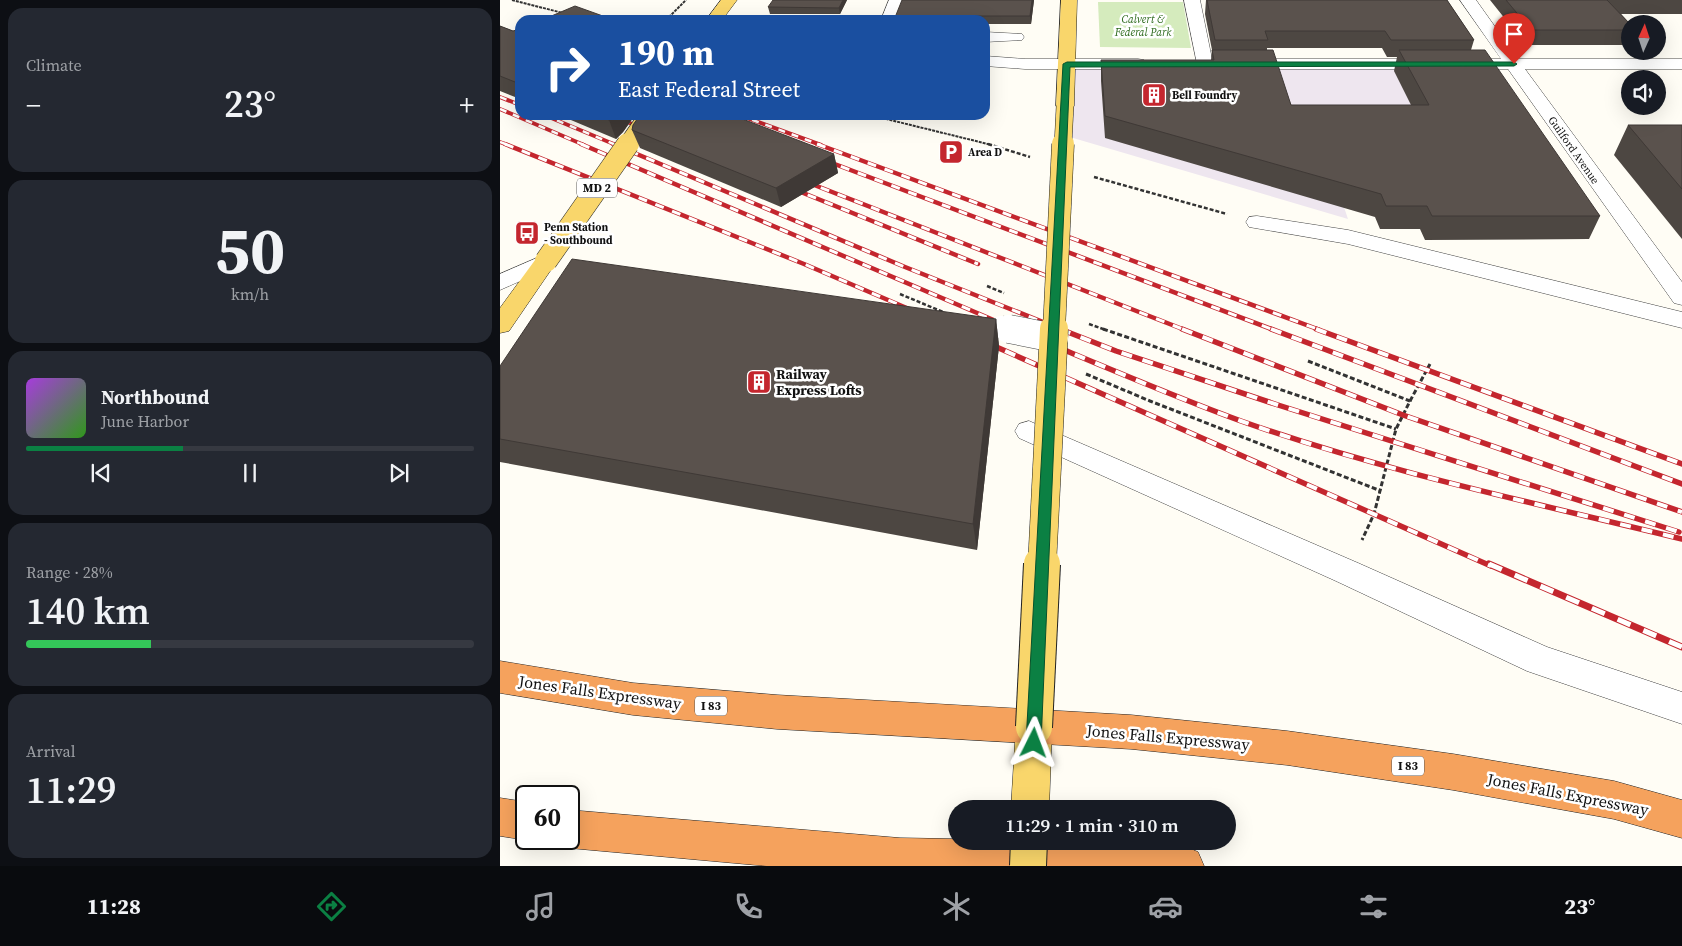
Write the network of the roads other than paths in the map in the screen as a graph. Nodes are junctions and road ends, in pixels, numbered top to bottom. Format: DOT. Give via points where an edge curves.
graph roads {
  1 [pos="729,0"];
  2 [pos="897,0"];
  3 [pos="1069,0"];
  4 [pos="1192,0"];
  5 [pos="1468,0"];
  6 [pos="718,15"];
  7 [pos="891,15"];
  8 [pos="990,37"];
  9 [pos="1016,37"];
  10 [pos="990,61"];
  11 [pos="1067,64"];
  12 [pos="1155,64"];
  13 [pos="1185,64"];
  14 [pos="1205,64"];
  15 [pos="1514,64"];
  16 [pos="1682,64"];
  17 [pos="644,120"];
  18 [pos="1257,222"];
  19 [pos="546,260"];
  20 [pos="500,283"];
  21 [pos="1682,298"];
  22 [pos="1682,320"];
  23 [pos="500,326"];
  24 [pos="1001,327"];
  25 [pos="1054,338"];
  26 [pos="1030,431"];
  27 [pos="500,677"];
  28 [pos="1682,708"];
  29 [pos="1030,800"];
  30 [pos="500,817"];
  31 [pos="515,819"];
  32 [pos="1682,819"];
  33 [pos="580,830"];
  34 [pos="1029,850"];
  35 [pos="1028,866"];
  36 [pos="1184,866"];
  1 -- 6 [label="main road"];
  2 -- 7 [label="street"];
  3 -- 11 [label="main road"];
  4 -- 14 [label="street"];
  5 -- 15 [label="street, Guilford Avenue"];
  8 -- 9 [label="street"];
  10 -- 11 [label="street"];
  11 -- 12 [label="street"];
  11 -- 25 [label="main road, bridge"];
  13 -- 14 [label="street"];
  14 -- 15 [label="street"];
  15 -- 16 [label="street"];
  15 -- 21 [label="street, Guilford Avenue"];
  17 -- 19 [label="main road, MD 2, bridge"];
  18 -- 22 [label="street" via="1348,237"];
  19 -- 20 [label="street"];
  19 -- 23 [label="main road, MD 2"];
  24 -- 25 [label="street, bridge"];
  25 -- 29 [label="main road, bridge"];
  26 -- 28 [label="street" via="1539,660"];
  27 -- 32 [label="highway, Jones Falls Expressway / I 83" via="633,700 1131,732 1287,748 1614,800"];
  30 -- 31 [label="highway"];
  33 -- 36 [label="highway" via="900,858"];
  34 -- 35 [label="main road, bridge"];
}
